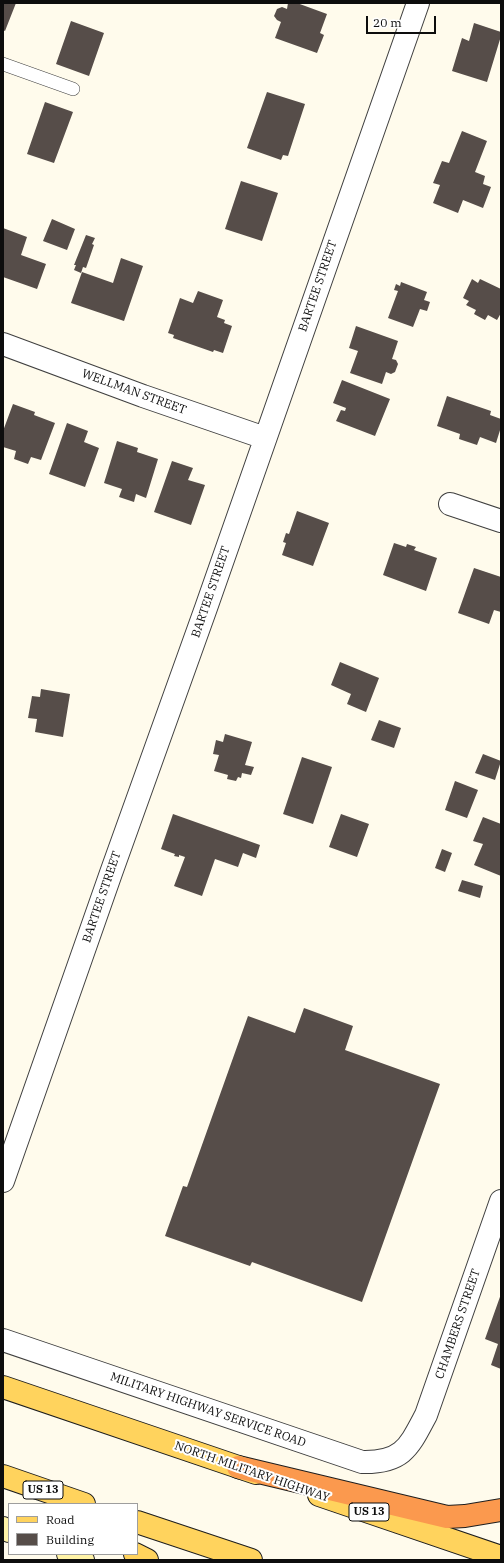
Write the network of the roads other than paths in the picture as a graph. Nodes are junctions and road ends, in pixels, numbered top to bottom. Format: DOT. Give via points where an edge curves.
graph roads {
  1 [pos="418,3"];
  2 [pos="3,64"];
  3 [pos="73,89"];
  4 [pos="3,344"];
  5 [pos="265,438"];
  6 [pos="450,504"];
  7 [pos="501,521"];
  8 [pos="3,1181"];
  9 [pos="501,1201"];
  10 [pos="3,1340"];
  11 [pos="3,1387"];
  12 [pos="410,1445"];
  13 [pos="238,1467"];
  14 [pos="6,1477"];
  15 [pos="50,1503"];
  16 [pos="81,1503"];
  17 [pos="501,1510"];
  18 [pos="138,1522"];
  19 [pos="70,1555"];
  20 [pos="137,1555"];
  21 [pos="501,1557"];
  22 [pos="83,1560"];
  23 [pos="147,1560"];
  24 [pos="251,1560"];
  1 -- 5 [label="street, BARTEE STREET"];
  2 -- 3 [label="lane"];
  4 -- 5 [label="street, WELLMAN STREET"];
  5 -- 8 [label="street, BARTEE STREET"];
  6 -- 7 [label="street"];
  9 -- 12 [label="street, CHAMBERS STREET" via="426,1415"];
  10 -- 12 [label="street, MILITARY HIGHWAY SERVICE ROAD" via="362,1462 379,1463 397,1456"];
  11 -- 13 [label="main road, NORTH MILITARY HIGHWAY / US 13"];
  13 -- 17 [label="highway" via="446,1517"];
  13 -- 21 [label="main road, NORTH MILITARY HIGHWAY / US 13"];
  14 -- 15 [label="main road"];
  14 -- 16 [label="main road, US 13"];
  18 -- 24 [label="main road"];
  19 -- 22 [label="street"];
  20 -- 23 [label="main road"];
}
